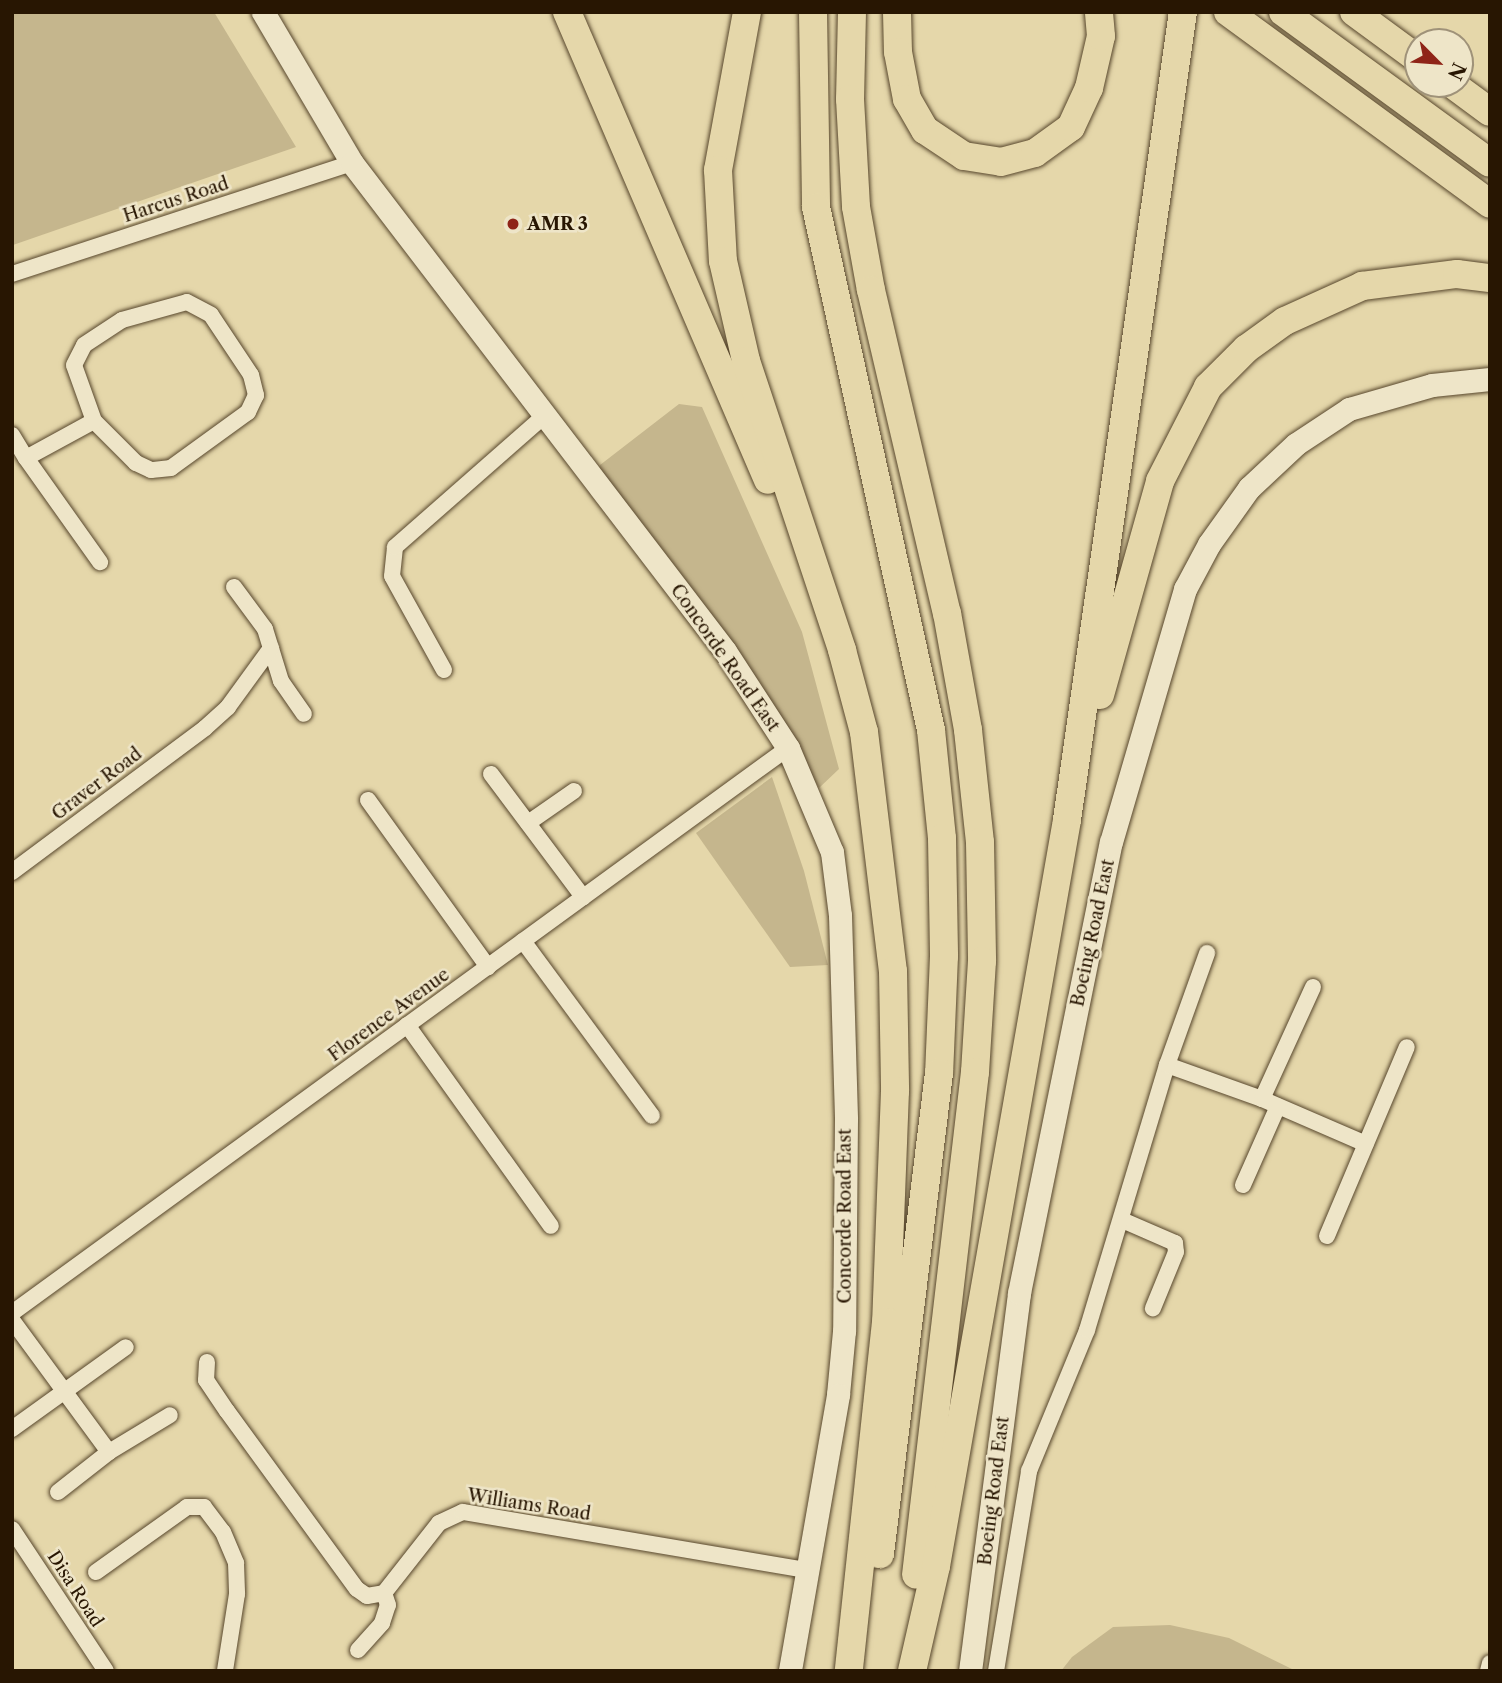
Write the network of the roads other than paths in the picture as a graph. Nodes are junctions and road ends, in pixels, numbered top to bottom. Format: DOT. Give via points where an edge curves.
graph roads {
  1 [pos="263,12"];
  2 [pos="567,12"];
  3 [pos="747,12"];
  4 [pos="801,12"];
  5 [pos="813,12"];
  6 [pos="852,12"];
  7 [pos="897,12"];
  8 [pos="1099,12"];
  9 [pos="1228,12"];
  10 [pos="1283,12"];
  11 [pos="1354,12"];
  12 [pos="1182,23"];
  13 [pos="1404,49"];
  14 [pos="1472,98"];
  15 [pos="811,101"];
  16 [pos="1490,111"];
  17 [pos="352,163"];
  18 [pos="1490,163"];
  19 [pos="1490,204"];
  20 [pos="12,274"];
  21 [pos="1490,278"];
  22 [pos="1490,379"];
  23 [pos="544,416"];
  24 [pos="94,421"];
  25 [pos="12,435"];
  26 [pos="26,458"];
  27 [pos="100,562"];
  28 [pos="234,587"];
  29 [pos="271,648"];
  30 [pos="842,650"];
  31 [pos="444,670"];
  32 [pos="304,714"];
  33 [pos="788,748"];
  34 [pos="491,774"];
  35 [pos="574,791"];
  36 [pos="368,800"];
  37 [pos="1067,820"];
  38 [pos="528,823"];
  39 [pos="12,872"];
  40 [pos="583,897"];
  41 [pos="523,941"];
  42 [pos="1207,953"];
  43 [pos="488,967"];
  44 [pos="1313,987"];
  45 [pos="407,1025"];
  46 [pos="1407,1047"];
  47 [pos="1167,1065"];
  48 [pos="1262,1099"];
  49 [pos="1278,1106"];
  50 [pos="652,1116"];
  51 [pos="1366,1144"];
  52 [pos="1243,1185"];
  53 [pos="1122,1220"];
  54 [pos="551,1226"];
  55 [pos="1327,1236"];
  56 [pos="1153,1308"];
  57 [pos="12,1312"];
  58 [pos="12,1320"];
  59 [pos="126,1347"];
  60 [pos="207,1362"];
  61 [pos="64,1389"];
  62 [pos="170,1415"];
  63 [pos="12,1429"];
  64 [pos="109,1452"];
  65 [pos="58,1492"];
  66 [pos="12,1529"];
  67 [pos="806,1570"];
  68 [pos="96,1572"];
  69 [pos="384,1593"];
  70 [pos="358,1650"];
  71 [pos="1490,1663"];
  72 [pos="106,1671"];
  73 [pos="225,1671"];
  74 [pos="790,1671"];
  75 [pos="849,1671"];
  76 [pos="861,1671"];
  77 [pos="902,1671"];
  78 [pos="912,1671"];
  79 [pos="970,1671"];
  80 [pos="996,1671"];
  81 [pos="1488,1671"];
  1 -- 17 [label="main road, Concorde Road East"];
  2 -- 30 [label="highway"];
  3 -- 30 [label="highway" via="718,170 723,261 746,361"];
  4 -- 15 [label="highway"];
  5 -- 15 [label="highway"];
  6 -- 77 [label="highway" via="850,99 856,207 871,290 947,613 968,730 980,842 982,961 975,1072"];
  7 -- 8 [label="highway" via="898,52 907,99 925,130 964,156 1001,162 1035,153 1071,127 1089,88 1101,36"];
  9 -- 19 [label="highway"];
  10 -- 18 [label="highway"];
  11 -- 13 [label="highway"];
  12 -- 37 [label="highway"];
  14 -- 16 [label="highway"];
  15 -- 76 [label="highway" via="816,207 926,706 942,838 944,956 939,1073 914,1304"];
  17 -- 20 [label="street, Harcus Road"];
  17 -- 23 [label="main road, Concorde Road East"];
  21 -- 37 [label="highway" via="1457,274 1362,286 1285,321 1246,349 1208,387 1160,481"];
  22 -- 79 [label="main road, Boeing Road East" via="1432,385 1349,409 1296,444 1249,488 1209,544 1185,589 1111,842 1019,1293"];
  23 -- 31 [label="street" via="401,539 390,565 402,599"];
  23 -- 33 [label="main road, Concorde Road East" via="725,651"];
  24 -- 24 [label="street" via="136,463 161,470 248,412 256,386 211,315 198,305 175,303 122,320 78,354 75,374"];
  24 -- 26 [label="street"];
  25 -- 26 [label="street"];
  26 -- 27 [label="street"];
  28 -- 29 [label="street" via="265,629"];
  29 -- 32 [label="street" via="281,681"];
  29 -- 39 [label="street, Graver Road" via="228,707 205,728"];
  30 -- 75 [label="highway" via="864,732 875,801 893,971 895,1091 886,1322"];
  33 -- 40 [label="street, Florence Avenue"];
  33 -- 67 [label="main road, Concorde Road East" via="832,852 840,915 846,1119 844,1331 838,1395"];
  34 -- 38 [label="street"];
  35 -- 38 [label="street"];
  36 -- 43 [label="street"];
  37 -- 78 [label="highway" via="936,1566"];
  38 -- 40 [label="street"];
  40 -- 41 [label="street, Florence Avenue"];
  41 -- 43 [label="street, Florence Avenue"];
  41 -- 50 [label="street"];
  42 -- 47 [label="street"];
  43 -- 45 [label="street, Florence Avenue"];
  44 -- 48 [label="street"];
  45 -- 54 [label="street"];
  45 -- 57 [label="street, Florence Avenue"];
  46 -- 51 [label="street"];
  47 -- 48 [label="street"];
  47 -- 53 [label="street"];
  48 -- 49 [label="street"];
  49 -- 51 [label="street"];
  49 -- 52 [label="street"];
  51 -- 55 [label="street"];
  53 -- 56 [label="street" via="1175,1244 1176,1252"];
  53 -- 80 [label="street" via="1087,1330 1029,1471"];
  58 -- 61 [label="street"];
  59 -- 61 [label="street"];
  60 -- 69 [label="street" via="206,1380 357,1589 373,1597"];
  61 -- 63 [label="street"];
  61 -- 64 [label="street"];
  62 -- 64 [label="street"];
  64 -- 65 [label="street"];
  66 -- 72 [label="street, Disa Road"];
  67 -- 69 [label="street, Williams Road" via="463,1512 439,1523"];
  67 -- 74 [label="main road, Concorde Road East"];
  68 -- 73 [label="street" via="187,1507 204,1507 223,1531 236,1563 237,1594"];
  69 -- 70 [label="street" via="388,1605 382,1623"];
  71 -- 81 [label="street"];
}
